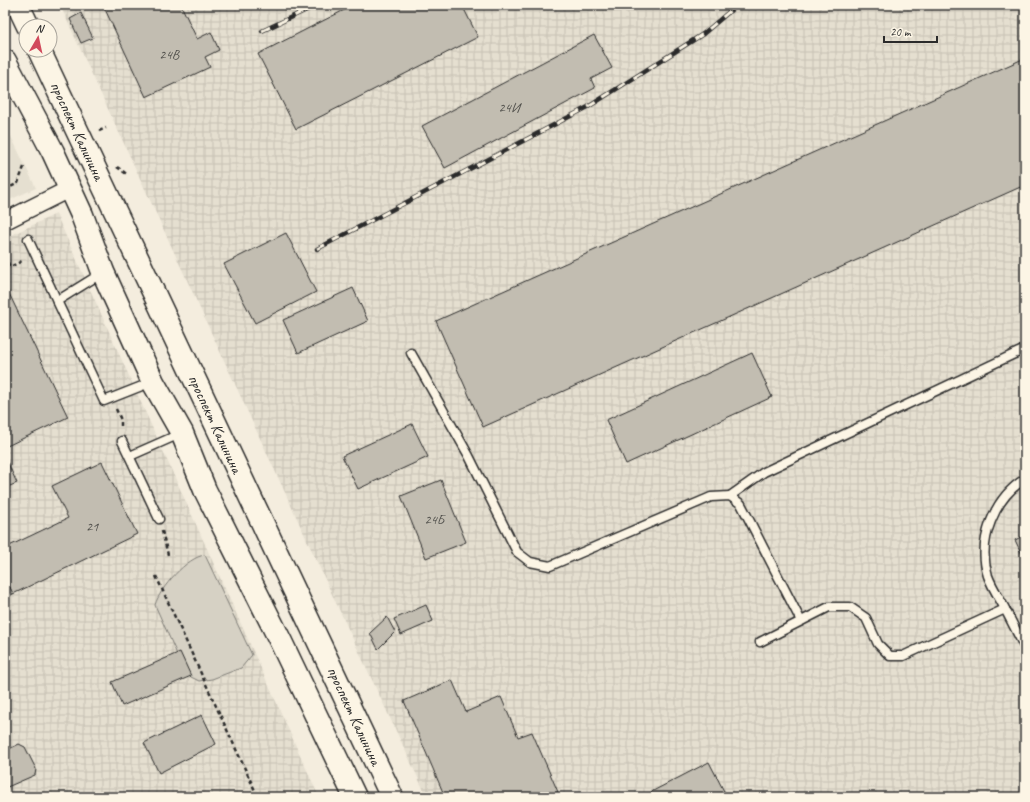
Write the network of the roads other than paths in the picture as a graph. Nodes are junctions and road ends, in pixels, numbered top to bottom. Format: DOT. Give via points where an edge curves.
graph roads {
  1 [pos="18,5"];
  2 [pos="24,18"];
  3 [pos="43,58"];
  4 [pos="5,61"];
  5 [pos="10,83"];
  6 [pos="98,177"];
  7 [pos="69,189"];
  8 [pos="5,220"];
  9 [pos="28,238"];
  10 [pos="103,272"];
  11 [pos="57,301"];
  12 [pos="1025,349"];
  13 [pos="411,353"];
  14 [pos="153,382"];
  15 [pos="182,433"];
  16 [pos="122,441"];
  17 [pos="130,456"];
  18 [pos="1025,479"];
  19 [pos="730,496"];
  20 [pos="159,519"];
  21 [pos="1005,609"];
  22 [pos="801,621"];
  23 [pos="760,642"];
  24 [pos="1025,648"];
  25 [pos="355,797"];
  26 [pos="392,797"];
  1 -- 2 [label="main road"];
  3 -- 6 [label="main road, проспект Калинина"];
  4 -- 5 [label="main road, проспект Калинина"];
  5 -- 7 [label="main road, проспект Калинина" via="53,152"];
  6 -- 7 [label="main road"];
  6 -- 26 [label="main road, проспект Калинина"];
  7 -- 8 [label="street"];
  7 -- 10 [label="main road, проспект Калинина"];
  9 -- 11 [label="lane"];
  10 -- 11 [label="lane"];
  10 -- 14 [label="main road, проспект Калинина"];
  11 -- 14 [label="lane" via="104,401"];
  12 -- 19 [label="lane" via="764,472"];
  13 -- 19 [label="lane" via="469,456 517,552 530,562 550,566 711,497"];
  14 -- 15 [label="main road, проспект Калинина"];
  15 -- 17 [label="lane"];
  15 -- 25 [label="main road, проспект Калинина" via="205,490"];
  16 -- 17 [label="lane"];
  17 -- 20 [label="lane"];
  18 -- 21 [label="lane" via="1010,491 1002,502 989,526 986,541 988,577"];
  19 -- 22 [label="lane" via="741,504"];
  21 -- 22 [label="lane" via="903,656 890,656 878,644 866,618 850,606 829,607"];
  21 -- 24 [label="lane"];
  22 -- 23 [label="lane"];
}
